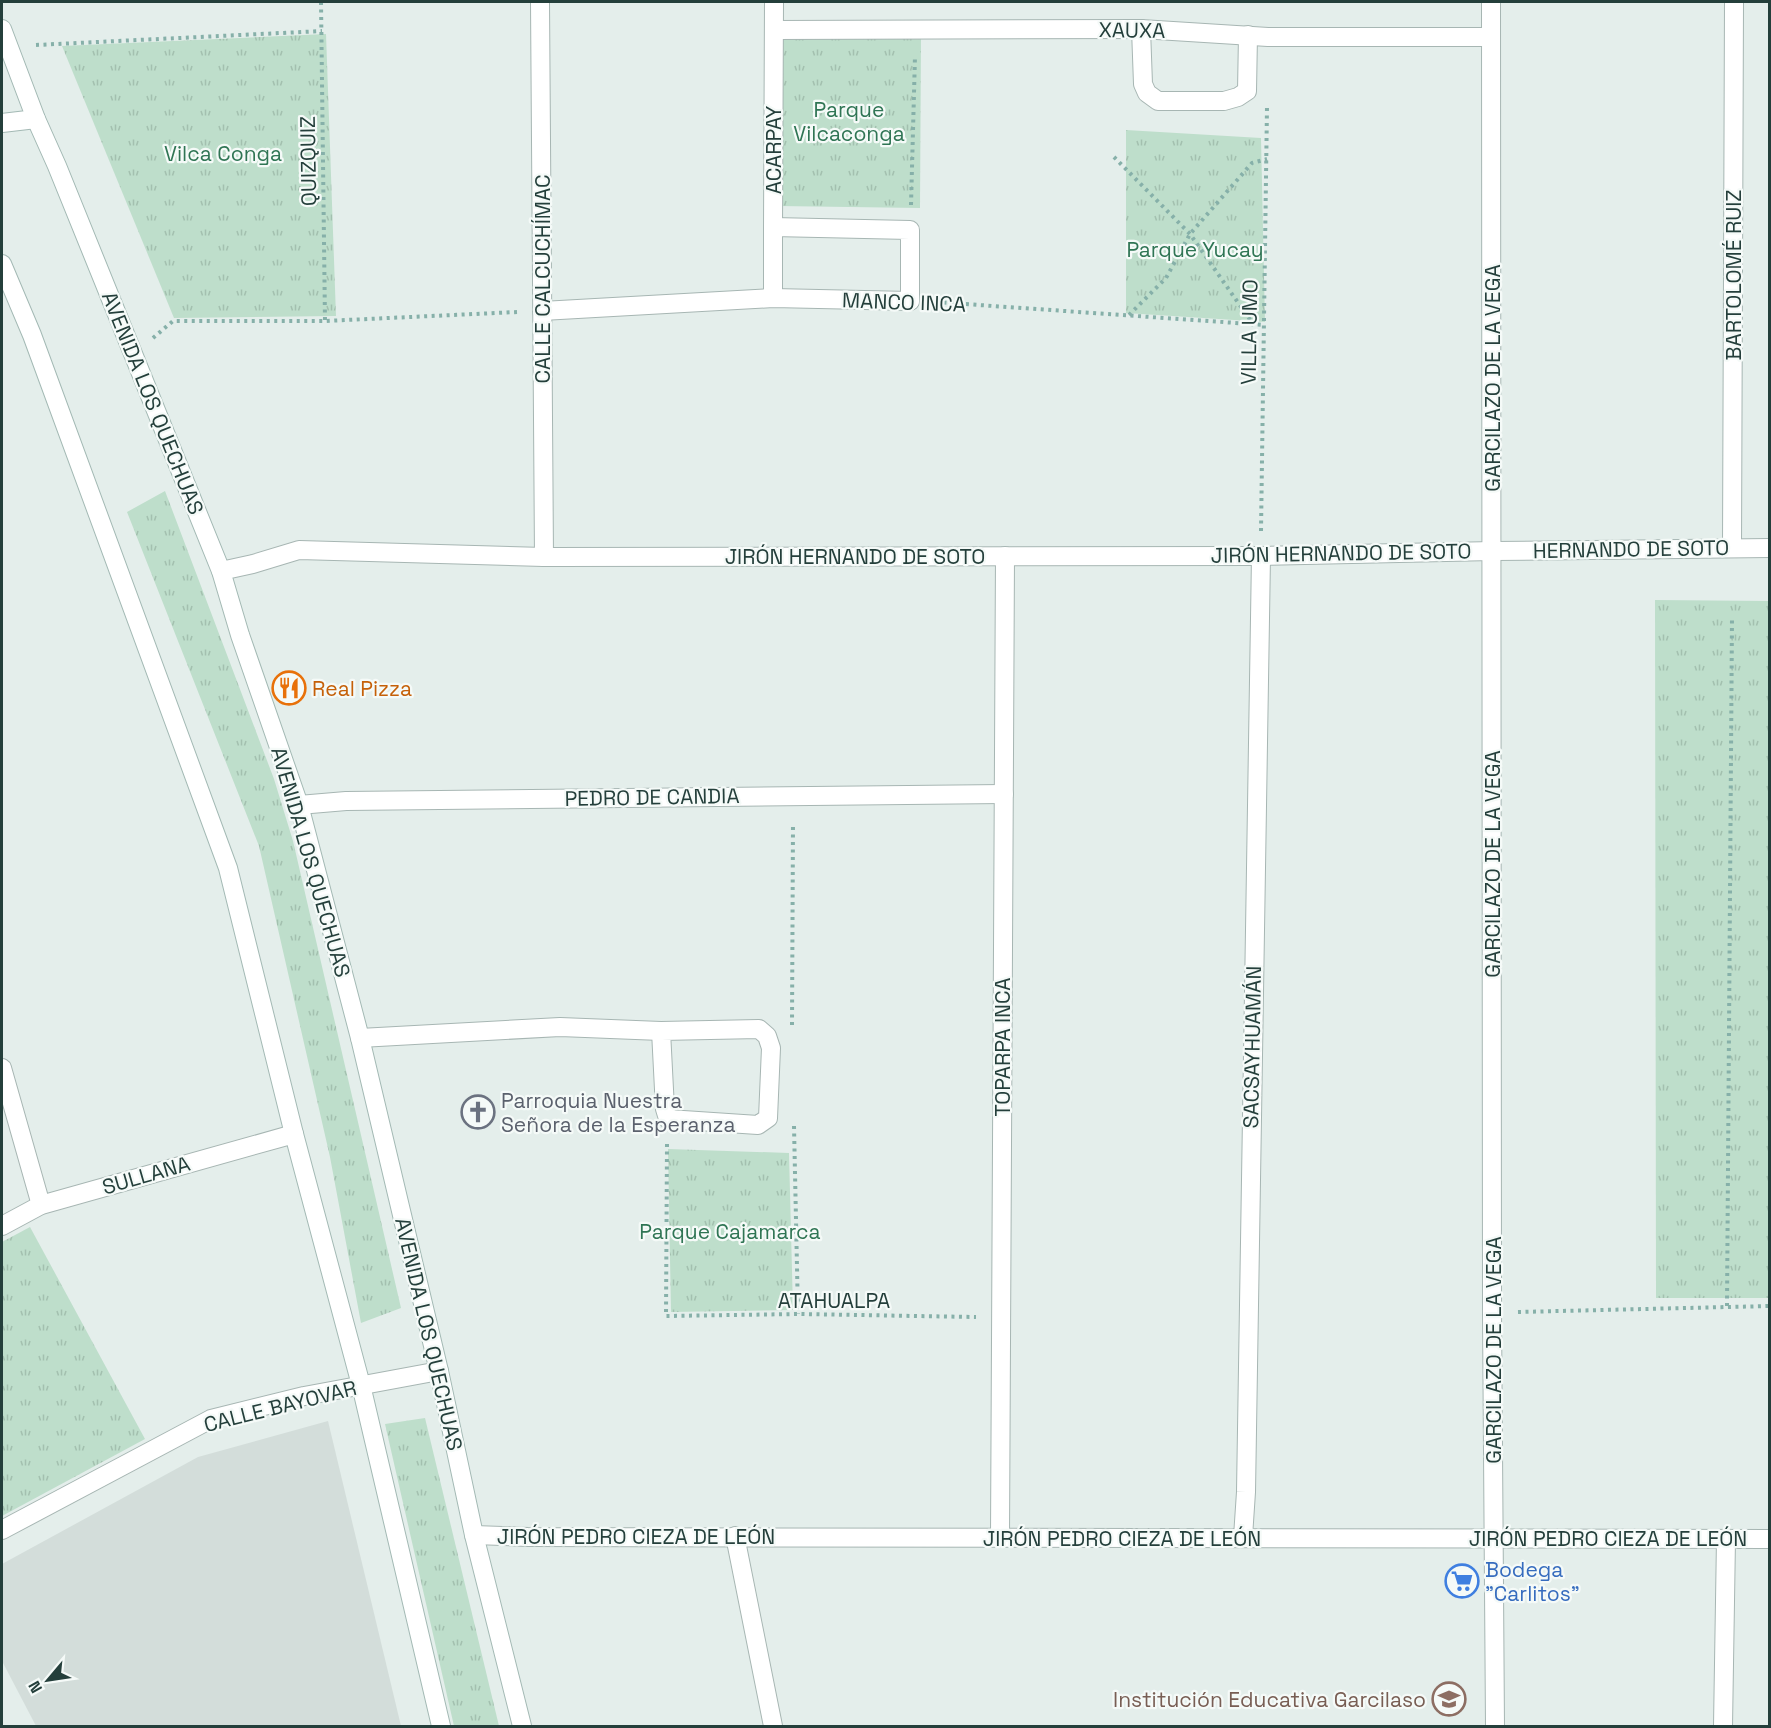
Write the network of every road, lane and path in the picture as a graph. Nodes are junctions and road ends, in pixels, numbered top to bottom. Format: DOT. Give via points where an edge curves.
graph roads {
  1 [pos="321,2"];
  2 [pos="540,2"];
  3 [pos="774,2"];
  4 [pos="1491,2"];
  5 [pos="1734,2"];
  6 [pos="915,28"];
  7 [pos="2,29"];
  8 [pos="1141,29"];
  9 [pos="774,30"];
  10 [pos="322,32"];
  11 [pos="1248,35"];
  12 [pos="1491,37"];
  13 [pos="5,47"];
  14 [pos="1268,104"];
  15 [pos="36,119"];
  16 [pos="2,123"];
  17 [pos="1114,158"];
  18 [pos="1267,159"];
  19 [pos="773,227"];
  20 [pos="910,230"];
  21 [pos="1190,234"];
  22 [pos="2,264"];
  23 [pos="773,298"];
  24 [pos="910,301"];
  25 [pos="542,311"];
  26 [pos="1129,315"];
  27 [pos="325,321"];
  28 [pos="1254,324"];
  29 [pos="1265,325"];
  30 [pos="133,355"];
  31 [pos="1732,548"];
  32 [pos="1770,548"];
  33 [pos="1492,550"];
  34 [pos="1005,556"];
  35 [pos="1261,556"];
  36 [pos="544,557"];
  37 [pos="221,571"];
  38 [pos="1732,618"];
  39 [pos="1004,794"];
  40 [pos="299,805"];
  41 [pos="661,1031"];
  42 [pos="360,1038"];
  43 [pos="2,1068"];
  44 [pos="668,1119"];
  45 [pos="294,1134"];
  46 [pos="41,1205"];
  47 [pos="2,1226"];
  48 [pos="1727,1306"];
  49 [pos="1770,1306"];
  50 [pos="1492,1313"];
  51 [pos="1001,1317"];
  52 [pos="439,1371"];
  53 [pos="361,1385"];
  54 [pos="2,1530"];
  55 [pos="474,1536"];
  56 [pos="735,1536"];
  57 [pos="1000,1538"];
  58 [pos="1243,1538"];
  59 [pos="1494,1538"];
  60 [pos="1726,1539"];
  61 [pos="1770,1539"];
  62 [pos="441,1726"];
  63 [pos="522,1726"];
  64 [pos="773,1726"];
  65 [pos="1494,1726"];
  66 [pos="1723,1726"];
  1 -- 10 [label="path, QUIZQUIZ"];
  2 -- 25 [label="street, CALLE CALCUCHÍMAC"];
  3 -- 9 [label="street, ACARPAY"];
  4 -- 12 [label="street, GARCILAZO DE LA VEGA"];
  5 -- 31 [label="street, BARTOLOMÉ RUIZ"];
  6 -- 8 [label="street, XAUXA"];
  6 -- 9 [label="street, XAUXA"];
  6 -- 20 [label="path"];
  7 -- 13 [label="street, AVENIDA LOS QUECHUAS"];
  8 -- 11 [label="street, XAUXA"];
  8 -- 11 [label="street" via="1143,84 1147,93 1158,100 1224,101 1247,91"];
  9 -- 19 [label="street, ACARPAY"];
  10 -- 13 [label="path"];
  10 -- 27 [label="path, QUIZQUIZ"];
  11 -- 12 [label="street, XAUXA"];
  12 -- 33 [label="street, GARCILAZO DE LA VEGA"];
  13 -- 15 [label="street, AVENIDA LOS QUECHUAS"];
  14 -- 18 [label="path, VILLA UMO"];
  15 -- 16 [label="street"];
  15 -- 30 [label="street, AVENIDA LOS QUECHUAS"];
  17 -- 21 [label="path"];
  18 -- 21 [label="path" via="1252,163"];
  18 -- 29 [label="path, VILLA UMO"];
  19 -- 20 [label="street"];
  19 -- 23 [label="street, ACARPAY"];
  20 -- 24 [label="street"];
  21 -- 26 [label="path" via="1166,278"];
  21 -- 28 [label="path"];
  22 -- 45 [label="street" via="36,346 228,868"];
  23 -- 24 [label="street, MANCO INCA"];
  23 -- 25 [label="street, MANCO INCA"];
  24 -- 26 [label="path, MANCO INCA"];
  25 -- 27 [label="path"];
  25 -- 36 [label="street, CALLE CALCUCHÍMAC"];
  26 -- 28 [label="path, MANCO INCA"];
  27 -- 30 [label="path" via="173,321"];
  28 -- 29 [label="path, MANCO INCA"];
  29 -- 35 [label="path, VILLA UMO"];
  30 -- 37 [label="street, AVENIDA LOS QUECHUAS"];
  31 -- 32 [label="street, HERNANDO DE SOTO"];
  31 -- 33 [label="street, HERNANDO DE SOTO"];
  33 -- 35 [label="street, JIRÓN HERNANDO DE SOTO"];
  33 -- 50 [label="street, GARCILAZO DE LA VEGA"];
  34 -- 35 [label="street, JIRÓN HERNANDO DE SOTO"];
  34 -- 36 [label="street, JIRÓN HERNANDO DE SOTO"];
  34 -- 39 [label="street, TOPARPA INCA"];
  35 -- 58 [label="street, SACSAYHUAMÁN"];
  36 -- 37 [label="street, JIRÓN HERNANDO DE SOTO" via="299,550"];
  37 -- 40 [label="street, AVENIDA LOS QUECHUAS"];
  38 -- 48 [label="path"];
  39 -- 40 [label="street, PEDRO DE CANDIA" via="346,801"];
  39 -- 51 [label="street, TOPARPA INCA"];
  40 -- 42 [label="street, AVENIDA LOS QUECHUAS"];
  41 -- 42 [label="street" via="560,1027"];
  41 -- 44 [label="street"];
  41 -- 44 [label="street" via="759,1029 767,1036 771,1048 768,1118 758,1125"];
  42 -- 52 [label="street, AVENIDA LOS QUECHUAS"];
  43 -- 46 [label="street"];
  44 -- 51 [label="path, ATAHUALPA" via="666,1316"];
  45 -- 46 [label="street, SULLANA"];
  45 -- 53 [label="street"];
  46 -- 47 [label="street, SULLANA"];
  48 -- 49 [label="path"];
  48 -- 50 [label="path"];
  50 -- 59 [label="street, GARCILAZO DE LA VEGA"];
  51 -- 57 [label="street, TOPARPA INCA"];
  52 -- 53 [label="street, CALLE BAYOVAR"];
  52 -- 55 [label="street, AVENIDA LOS QUECHUAS"];
  53 -- 54 [label="street, CALLE BAYOVAR" via="211,1419"];
  53 -- 62 [label="street"];
  55 -- 56 [label="street, JIRÓN PEDRO CIEZA DE LEÓN"];
  55 -- 63 [label="street, AVENIDA LOS QUECHUAS"];
  56 -- 57 [label="street, JIRÓN PEDRO CIEZA DE LEÓN"];
  56 -- 64 [label="street"];
  57 -- 58 [label="street, JIRÓN PEDRO CIEZA DE LEÓN"];
  58 -- 59 [label="street, JIRÓN PEDRO CIEZA DE LEÓN"];
  59 -- 60 [label="street, JIRÓN PEDRO CIEZA DE LEÓN"];
  59 -- 65 [label="street, GARCILAZO DE LA VEGA"];
  60 -- 61 [label="street, JIRÓN PEDRO CIEZA DE LEÓN"];
  60 -- 66 [label="street"];
}
